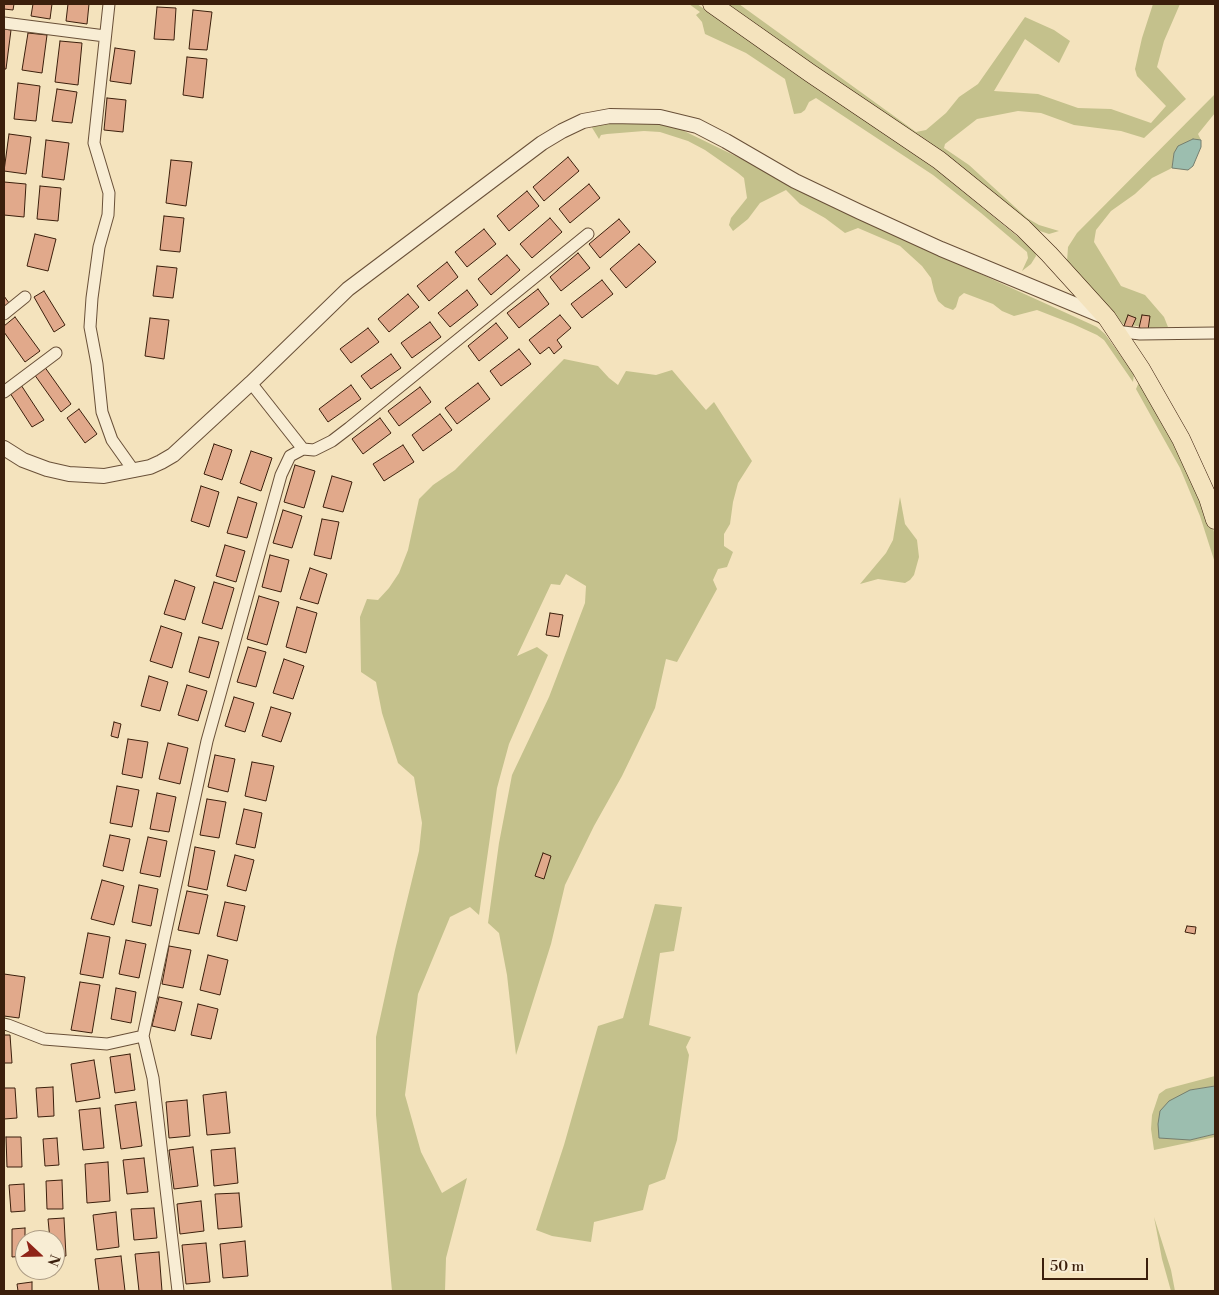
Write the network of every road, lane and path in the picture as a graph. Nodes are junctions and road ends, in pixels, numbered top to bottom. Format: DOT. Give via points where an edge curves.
graph roads {
  1 [pos="109,4"];
  2 [pos="712,4"];
  3 [pos="4,23"];
  4 [pos="105,36"];
  5 [pos="588,234"];
  6 [pos="25,297"];
  7 [pos="4,314"];
  8 [pos="1111,324"];
  9 [pos="1215,333"];
  10 [pos="56,353"];
  11 [pos="251,384"];
  12 [pos="4,392"];
  13 [pos="4,448"];
  14 [pos="302,449"];
  15 [pos="134,471"];
  16 [pos="1212,498"];
  17 [pos="1215,520"];
  18 [pos="4,1024"];
  19 [pos="143,1036"];
  20 [pos="178,1291"];
  1 -- 4 [label="street"];
  2 -- 8 [label="main road" via="939,160 1023,228"];
  3 -- 4 [label="street"];
  4 -- 15 [label="street" via="94,143 105,174 109,200 99,247 90,327 102,412 112,440"];
  5 -- 14 [label="street" via="332,441 314,450"];
  6 -- 7 [label="street"];
  8 -- 9 [label="street" via="1140,334"];
  8 -- 11 [label="street" via="794,181 697,126 660,116 610,116 583,121 549,139 409,242 348,289"];
  8 -- 16 [label="main road" via="1182,439"];
  10 -- 12 [label="street"];
  11 -- 14 [label="street"];
  11 -- 15 [label="street" via="172,455 150,467"];
  13 -- 15 [label="street" via="23,460 69,474 104,476"];
  14 -- 19 [label="street" via="290,456 281,475 207,741"];
  16 -- 17 [label="main road"];
  18 -- 19 [label="street" via="44,1040 106,1044"];
  19 -- 20 [label="street" via="154,1078"];
}
